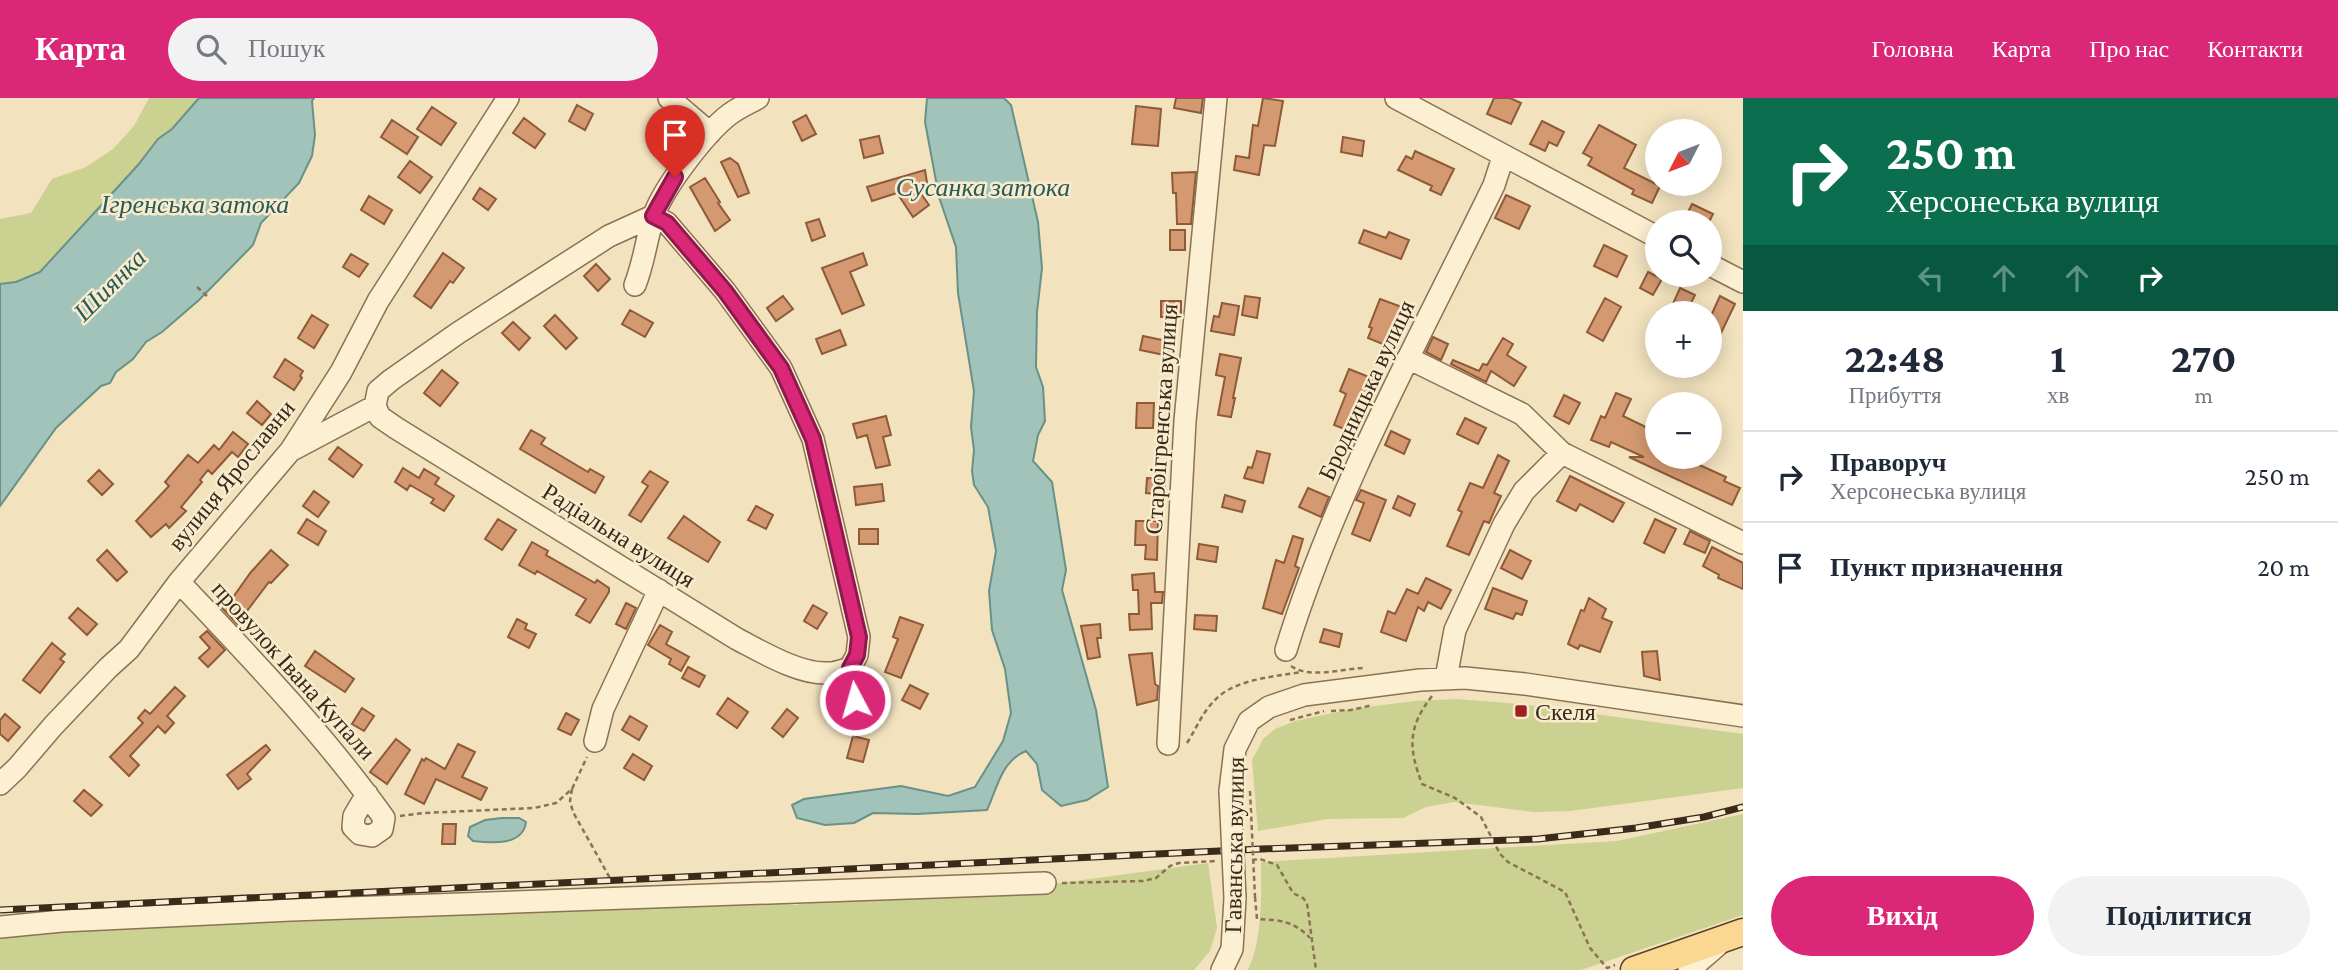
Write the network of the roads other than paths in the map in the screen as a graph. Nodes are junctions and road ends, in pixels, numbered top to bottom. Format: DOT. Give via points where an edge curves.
graph roads {
  1 [pos="508,98"];
  2 [pos="669,98"];
  3 [pos="758,98"];
  4 [pos="1216,98"];
  5 [pos="1396,98"];
  6 [pos="710,133"];
  7 [pos="1503,157"];
  8 [pos="653,216"];
  9 [pos="1645,231"];
  10 [pos="1722,271"];
  11 [pos="1743,282"];
  12 [pos="635,285"];
  13 [pos="1408,358"];
  14 [pos="375,406"];
  15 [pos="291,450"];
  16 [pos="1562,453"];
  17 [pos="1743,543"];
  18 [pos="180,582"];
  19 [pos="659,590"];
  20 [pos="1286,650"];
  21 [pos="850,668"];
  22 [pos="1440,689"];
  23 [pos="855,700"];
  24 [pos="1743,716"];
  25 [pos="595,741"];
  26 [pos="1177,743"];
  27 [pos="0,784"];
  28 [pos="367,794"];
  29 [pos="1045,883"];
  30 [pos="0,927"];
  31 [pos="1737,934"];
  32 [pos="1627,967"];
  33 [pos="1222,970"];
  34 [pos="1689,970"];
  1 -- 15 [label="street, вулиця Ярославни" via="378,302 341,372"];
  2 -- 6 [label="street"];
  3 -- 6 [label="street"];
  4 -- 26 [label="street, Староігренська вулиця" via="1185,422"];
  5 -- 7 [label="street"];
  6 -- 8 [label="street" via="675,177"];
  7 -- 9 [label="street"];
  7 -- 13 [label="street, Бродницька вулиця" via="1494,186"];
  8 -- 12 [label="street"];
  8 -- 14 [label="street" via="609,236 447,341 378,391"];
  8 -- 21 [label="street" via="667,223 686,244 781,368 813,439 859,637"];
  10 -- 11 [label="street"];
  13 -- 16 [label="street" via="1522,414"];
  13 -- 20 [label="street, Бродницька вулиця" via="1319,553"];
  14 -- 15 [label="street"];
  14 -- 19 [label="street, Радіальна вулиця" via="380,417 396,428"];
  15 -- 18 [label="street, вулиця Ярославни"];
  16 -- 17 [label="street"];
  16 -- 22 [label="street" via="1524,491 1504,524 1455,630"];
  18 -- 27 [label="street, вулиця Ярославни" via="129,649"];
  18 -- 28 [label="street, провулок Івана Купали" via="312,725"];
  19 -- 21 [label="street, Радіальна вулиця" via="775,658 815,673"];
  19 -- 25 [label="street" via="603,709"];
  21 -- 23 [label="street"];
  22 -- 24 [label="street, Гаванська вулиця" via="1524,684"];
  22 -- 33 [label="street, Гаванська вулиця, bridge" via="1304,695 1269,707 1249,721 1232,764 1240,791 1245,898"];
  28 -- 28 [label="street, провулок Івана Купали" via="384,818 382,829 372,836 353,827"];
  29 -- 30 [label="street" via="250,911"];
  31 -- 32 [label="main road"];
  31 -- 34 [label="street"];
}
